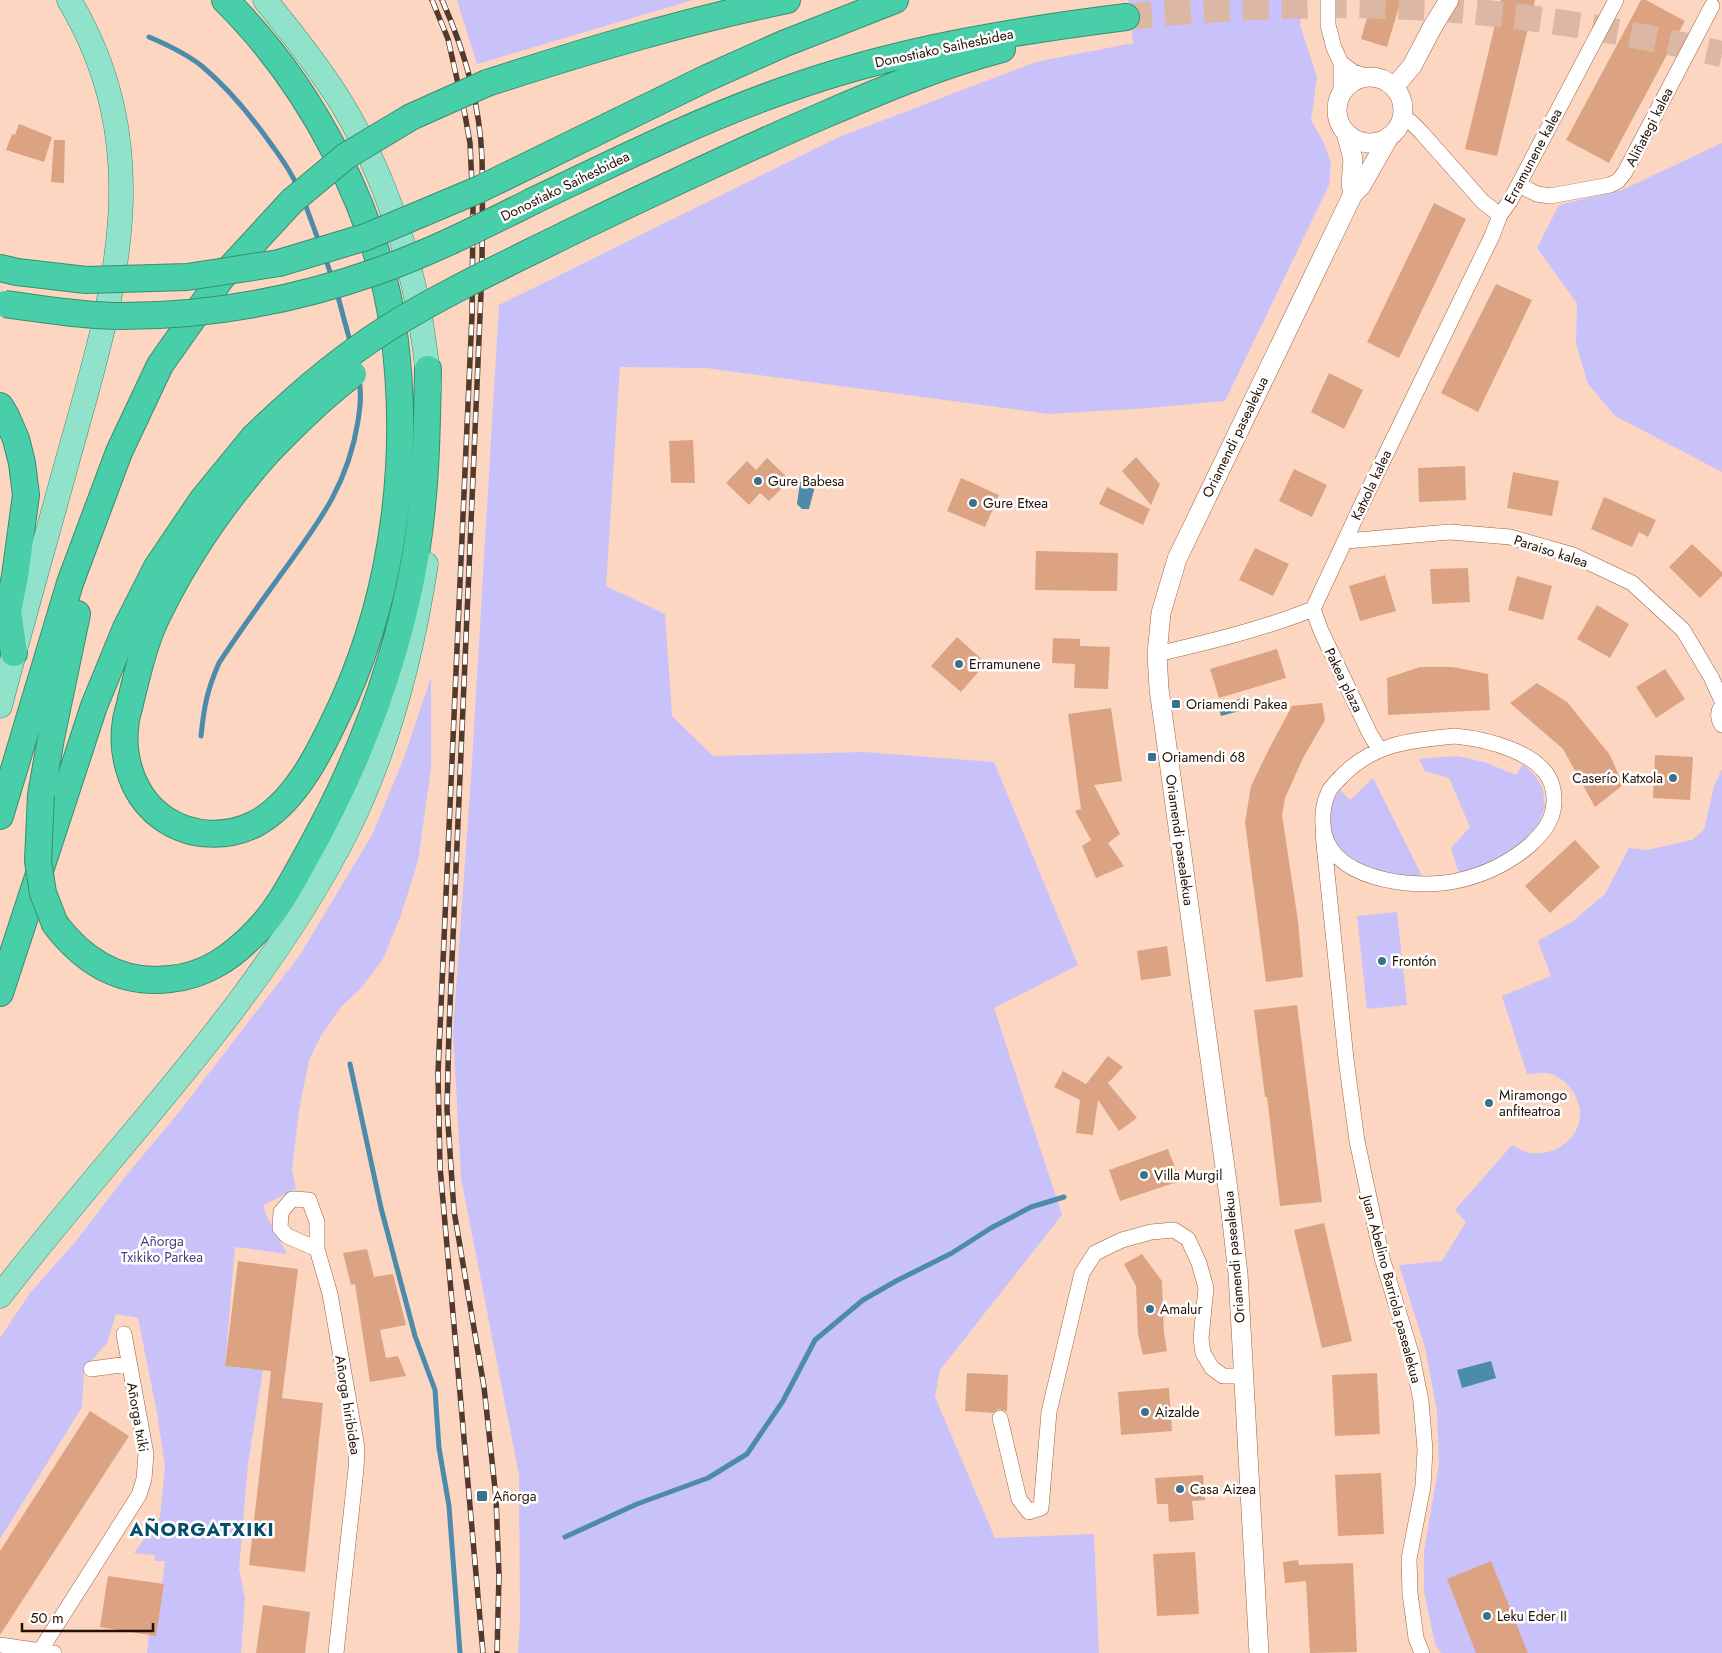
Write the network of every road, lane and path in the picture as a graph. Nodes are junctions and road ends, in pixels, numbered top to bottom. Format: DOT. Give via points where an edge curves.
graph roads {
  1 [pos="69,0"];
  2 [pos="225,0"];
  3 [pos="266,0"];
  4 [pos="787,0"];
  5 [pos="895,0"];
  6 [pos="1328,0"];
  7 [pos="1437,0"];
  8 [pos="1449,0"];
  9 [pos="1616,0"];
  10 [pos="1712,6"];
  11 [pos="1433,26"];
  12 [pos="1340,63"];
  13 [pos="1369,77"];
  14 [pos="1394,87"];
  15 [pos="1341,96"];
  16 [pos="1403,117"];
  17 [pos="1346,133"];
  18 [pos="1389,137"];
  19 [pos="1519,185"];
  20 [pos="1353,194"];
  21 [pos="1500,215"];
  22 [pos="8,270"];
  23 [pos="3,304"];
  24 [pos="428,369"];
  25 [pos="0,406"];
  26 [pos="261,445"];
  27 [pos="89,534"];
  28 [pos="1346,541"];
  29 [pos="1313,609"];
  30 [pos="14,653"];
  31 [pos="1157,654"];
  32 [pos="1722,701"];
  33 [pos="0,706"];
  34 [pos="1722,706"];
  35 [pos="1722,725"];
  36 [pos="1379,749"];
  37 [pos="0,816"];
  38 [pos="1323,834"];
  39 [pos="0,993"];
  40 [pos="316,1249"];
  41 [pos="0,1296"];
  42 [pos="124,1334"];
  43 [pos="129,1364"];
  44 [pos="91,1369"];
  45 [pos="1243,1376"];
  46 [pos="1000,1418"];
  47 [pos="0,1646"];
  48 [pos="47,1652"];
  49 [pos="336,1653"];
  50 [pos="1259,1653"];
  51 [pos="1422,1653"];
  1 -- 30 [label="main road" via="85,26 106,78 116,128 121,217 110,298 96,356"];
  2 -- 26 [label="highway" via="281,65 317,118 359,206 374,247 394,330 400,442 398,490 380,592 351,684 330,731 294,789 265,818 233,831 198,832 164,819 146,804 138,792 128,763 126,719 138,667 151,629 169,592"];
  3 -- 24 [label="main road" via="307,51 365,146 401,238 422,323"];
  4 -- 27 [label="highway, bridge" via="584,52 487,83 412,117 346,156 292,201 222,276 160,366 119,452"];
  5 -- 22 [label="highway, bridge" via="707,78 480,189 375,234 279,263 187,277 86,280"];
  6 -- 12 [label="street" via="1328,24"];
  7 -- 11 [label="street"];
  8 -- 11 [label="street"];
  9 -- 19 [label="street, Erramunene kalea"];
  10 -- 19 [label="street, Aliñategi kalea" via="1618,181 1550,196"];
  11 -- 14 [label="street" via="1412,66"];
  12 -- 13 [label="street"];
  12 -- 15 [label="street"];
  13 -- 14 [label="street"];
  13 -- 15 [label="street" via="1352,82"];
  14 -- 16 [label="street" via="1402,101"];
  15 -- 17 [label="street" via="1338,119"];
  16 -- 18 [label="street"];
  16 -- 21 [label="street, Erramunene kalea" via="1412,122 1483,202"];
  17 -- 18 [label="street" via="1367,143"];
  17 -- 20 [label="street, Oriamendi pasealekua" via="1353,159"];
  18 -- 20 [label="street, Oriamendi pasealekua"];
  19 -- 21 [label="street, Erramunene kalea"];
  20 -- 31 [label="street, Oriamendi pasealekua" via="1177,559 1161,613"];
  21 -- 28 [label="street, Katxola kalea"];
  23 -- 26 [label="highway, Donostiako Saihesbidea, bridge" via="120,316 171,315 236,307 314,291 379,271 458,238 656,142 783,90 908,53 1025,30 1126,17 982,54 875,93 788,130 573,231 396,341 337,386 299,421"];
  24 -- 27 [label="highway, bridge" via="422,509 396,643 379,694 319,833 282,900 256,932 222,962 195,975 165,980 134,978 103,968 76,949 55,924 43,893 38,861 41,795 83,587"];
  24 -- 41 [label="main road" via="432,462 428,546 420,602 400,693 349,827 290,928 218,1030"];
  25 -- 30 [label="highway" via="16,439 26,495 8,611"];
  26 -- 39 [label="highway" via="203,499 157,566 126,628 94,706"];
  27 -- 37 [label="highway" via="70,583"];
  28 -- 29 [label="street, Katxola kalea"];
  28 -- 32 [label="street, Paraiso kalea" via="1450,532 1510,537 1573,555 1632,583 1683,630"];
  29 -- 31 [label="street" via="1287,620"];
  29 -- 36 [label="street, Pakea plaza" via="1320,631"];
  30 -- 33 [label="main road"];
  31 -- 45 [label="street, Oriamendi pasealekua" via="1159,689 1230,1204 1238,1274"];
  34 -- 35 [label="street" via="1719,713"];
  36 -- 38 [label="street" via="1349,769 1330,790 1322,813"];
  36 -- 38 [label="street" via="1404,742 1456,736 1499,744 1541,768 1551,784 1554,814 1541,835 1506,862 1481,875 1427,885 1405,884 1358,870 1332,853"];
  38 -- 51 [label="street, Juan Abelino Barriola pasealekua" via="1357,1142 1382,1258 1412,1356 1421,1401 1425,1450 1409,1568 1416,1638"];
  40 -- 40 [label="street, Añorga hiribidea" via="287,1236 280,1228 280,1212 292,1199 309,1200 317,1222"];
  40 -- 49 [label="street, Añorga hiribidea" via="330,1294 356,1448"];
  42 -- 43 [label="street, Añorga txiki"];
  43 -- 44 [label="street, Añorga txiki"];
  43 -- 48 [label="street, Añorga txiki" via="146,1454 144,1479 139,1495"];
  45 -- 46 [label="street" via="1223,1376 1212,1368 1203,1353 1201,1338 1206,1288 1188,1239 1174,1230 1151,1232 1122,1240 1095,1253 1082,1273 1049,1412 1041,1508 1029,1512 1019,1499"];
  45 -- 50 [label="street, Oriamendi pasealekua"];
  47 -- 48 [label="street, Añorga txiki"];
}
